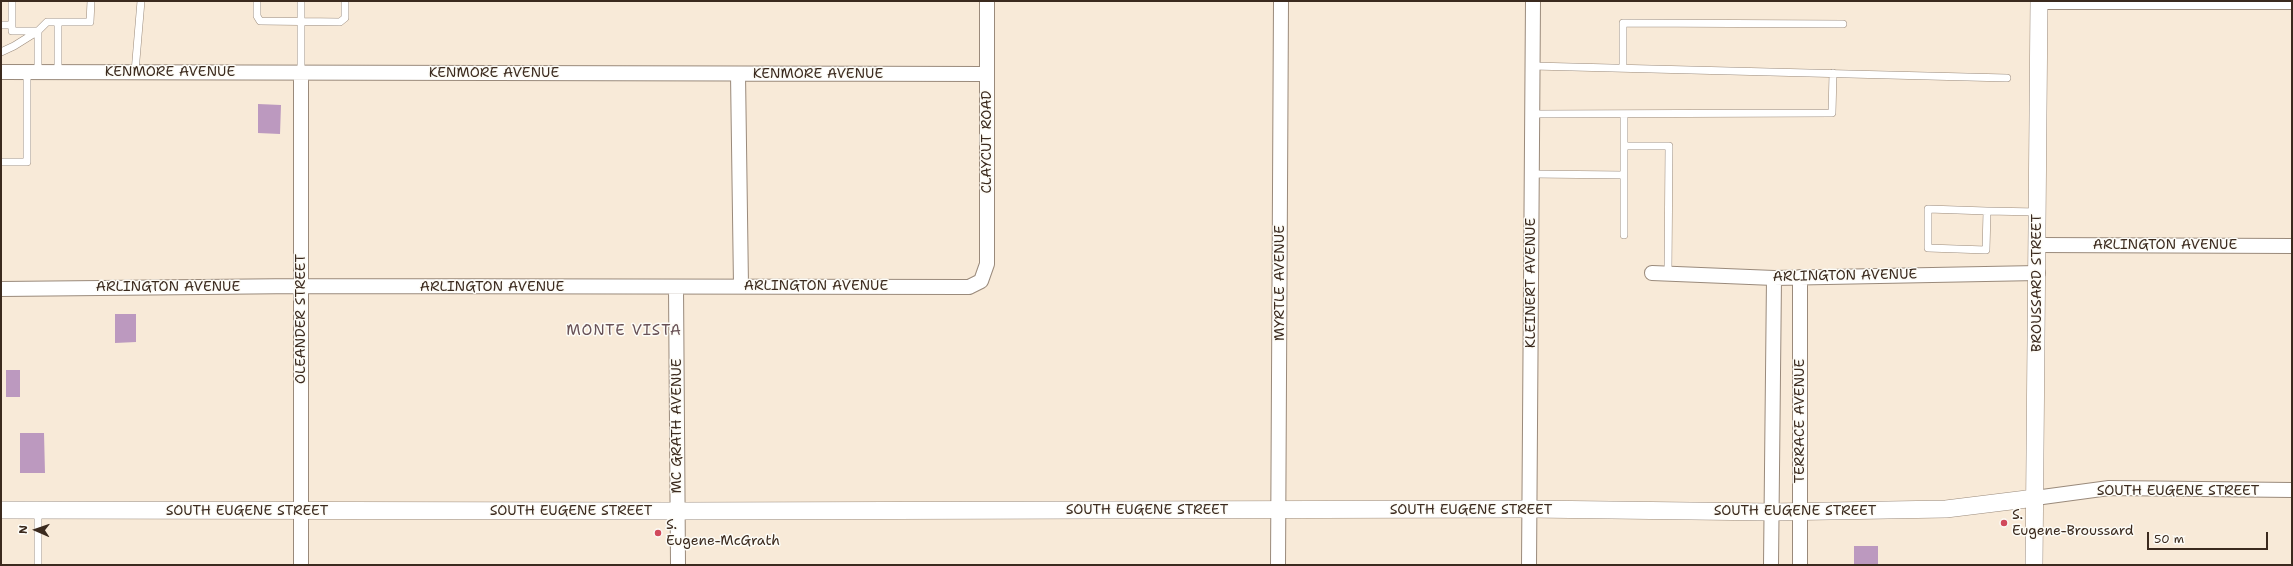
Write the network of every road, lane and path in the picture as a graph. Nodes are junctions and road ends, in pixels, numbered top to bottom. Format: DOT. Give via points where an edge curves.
graph roads {
  1 [pos="12,1"];
  2 [pos="91,1"];
  3 [pos="141,1"];
  4 [pos="257,1"];
  5 [pos="301,1"];
  6 [pos="345,1"];
  7 [pos="987,1"];
  8 [pos="1281,1"];
  9 [pos="1533,1"];
  10 [pos="2039,1"];
  11 [pos="2292,2"];
  12 [pos="58,22"];
  13 [pos="301,22"];
  14 [pos="1843,24"];
  15 [pos="1,25"];
  16 [pos="12,25"];
  17 [pos="38,31"];
  18 [pos="1,52"];
  19 [pos="1533,66"];
  20 [pos="1623,67"];
  21 [pos="1,72"];
  22 [pos="32,72"];
  23 [pos="58,72"];
  24 [pos="134,72"];
  25 [pos="301,73"];
  26 [pos="1833,73"];
  27 [pos="738,74"];
  28 [pos="986,74"];
  29 [pos="2006,78"];
  30 [pos="1533,114"];
  31 [pos="1624,114"];
  32 [pos="1624,146"];
  33 [pos="1,162"];
  34 [pos="1532,174"];
  35 [pos="1624,175"];
  36 [pos="1987,211"];
  37 [pos="2038,212"];
  38 [pos="1624,235"];
  39 [pos="2038,245"];
  40 [pos="2292,246"];
  41 [pos="1652,273"];
  42 [pos="1668,273"];
  43 [pos="2038,273"];
  44 [pos="1800,277"];
  45 [pos="1774,278"];
  46 [pos="981,281"];
  47 [pos="301,286"];
  48 [pos="741,286"];
  49 [pos="676,287"];
  50 [pos="1,289"];
  51 [pos="2292,490"];
  52 [pos="2035,498"];
  53 [pos="1530,509"];
  54 [pos="1,510"];
  55 [pos="38,510"];
  56 [pos="1278,510"];
  57 [pos="300,511"];
  58 [pos="678,511"];
  59 [pos="1772,512"];
  60 [pos="1800,512"];
  61 [pos="38,565"];
  62 [pos="301,565"];
  63 [pos="678,565"];
  64 [pos="1278,565"];
  65 [pos="1529,565"];
  66 [pos="1772,565"];
  67 [pos="1800,565"];
  68 [pos="2034,565"];
  1 -- 16 [label="lane"];
  2 -- 12 [label="lane" via="90,22"];
  3 -- 24 [label="lane"];
  4 -- 13 [label="lane" via="257,16 260,21"];
  5 -- 13 [label="lane"];
  6 -- 13 [label="lane" via="345,18 340,22"];
  7 -- 28 [label="street, CLAYCUT ROAD"];
  8 -- 56 [label="street, MYRTLE AVENUE"];
  9 -- 19 [label="street, KLEINERT AVENUE"];
  10 -- 11 [label="street"];
  10 -- 37 [label="street, BROUSSARD STREET"];
  12 -- 17 [label="lane" via="47,22"];
  12 -- 23 [label="lane"];
  13 -- 25 [label="lane"];
  14 -- 20 [label="lane" via="1624,22"];
  15 -- 16 [label="lane"];
  16 -- 17 [label="lane" via="12,31"];
  17 -- 18 [label="lane"];
  17 -- 22 [label="lane"];
  19 -- 20 [label="lane"];
  19 -- 30 [label="street, KLEINERT AVENUE"];
  20 -- 26 [label="lane"];
  21 -- 22 [label="street, KENMORE AVENUE"];
  22 -- 23 [label="street, KENMORE AVENUE"];
  22 -- 33 [label="lane" via="27,162"];
  23 -- 24 [label="street, KENMORE AVENUE"];
  24 -- 25 [label="street, KENMORE AVENUE"];
  25 -- 27 [label="street, KENMORE AVENUE"];
  25 -- 47 [label="street, OLEANDER STREET"];
  26 -- 29 [label="lane"];
  26 -- 31 [label="lane" via="1832,113"];
  27 -- 28 [label="street, KENMORE AVENUE"];
  27 -- 48 [label="street"];
  28 -- 46 [label="street, CLAYCUT ROAD" via="987,264"];
  30 -- 31 [label="lane"];
  30 -- 34 [label="street, KLEINERT AVENUE"];
  31 -- 32 [label="lane"];
  32 -- 35 [label="lane"];
  32 -- 42 [label="lane" via="1669,146"];
  34 -- 35 [label="lane"];
  34 -- 53 [label="street, KLEINERT AVENUE"];
  35 -- 38 [label="lane"];
  36 -- 36 [label="lane" via="1928,209 1928,248 1986,250"];
  36 -- 37 [label="lane"];
  37 -- 39 [label="street, BROUSSARD STREET"];
  39 -- 40 [label="street, ARLINGTON AVENUE"];
  39 -- 43 [label="street, BROUSSARD STREET"];
  41 -- 42 [label="street, ARLINGTON AVENUE"];
  42 -- 45 [label="street, ARLINGTON AVENUE"];
  43 -- 44 [label="street, ARLINGTON AVENUE"];
  43 -- 52 [label="street, BROUSSARD STREET"];
  44 -- 45 [label="street, ARLINGTON AVENUE"];
  44 -- 60 [label="street, TERRACE AVENUE"];
  45 -- 59 [label="street, TERRACE AVENUE"];
  46 -- 48 [label="street, ARLINGTON AVENUE" via="969,287"];
  47 -- 49 [label="street, ARLINGTON AVENUE"];
  47 -- 50 [label="street, ARLINGTON AVENUE"];
  47 -- 57 [label="street, OLEANDER STREET"];
  48 -- 49 [label="street, ARLINGTON AVENUE"];
  49 -- 58 [label="street, MC GRATH AVENUE"];
  51 -- 52 [label="street, SOUTH EUGENE STREET" via="2109,488"];
  52 -- 60 [label="street, SOUTH EUGENE STREET" via="1946,509"];
  52 -- 68 [label="street, BROUSSARD STREET"];
  53 -- 56 [label="street, SOUTH EUGENE STREET"];
  53 -- 59 [label="street, SOUTH EUGENE STREET"];
  53 -- 65 [label="street, KLEINERT AVENUE"];
  54 -- 55 [label="street, SOUTH EUGENE STREET"];
  55 -- 57 [label="street, SOUTH EUGENE STREET"];
  55 -- 61 [label="lane"];
  56 -- 58 [label="street, SOUTH EUGENE STREET"];
  56 -- 64 [label="street, MYRTLE AVENUE"];
  57 -- 58 [label="street, SOUTH EUGENE STREET"];
  57 -- 62 [label="street, OLEANDER STREET"];
  58 -- 63 [label="street, MC GRATH AVENUE"];
  59 -- 60 [label="street, SOUTH EUGENE STREET"];
  59 -- 66 [label="street, TERRACE AVENUE"];
  60 -- 67 [label="street, TERRACE AVENUE"];
}
